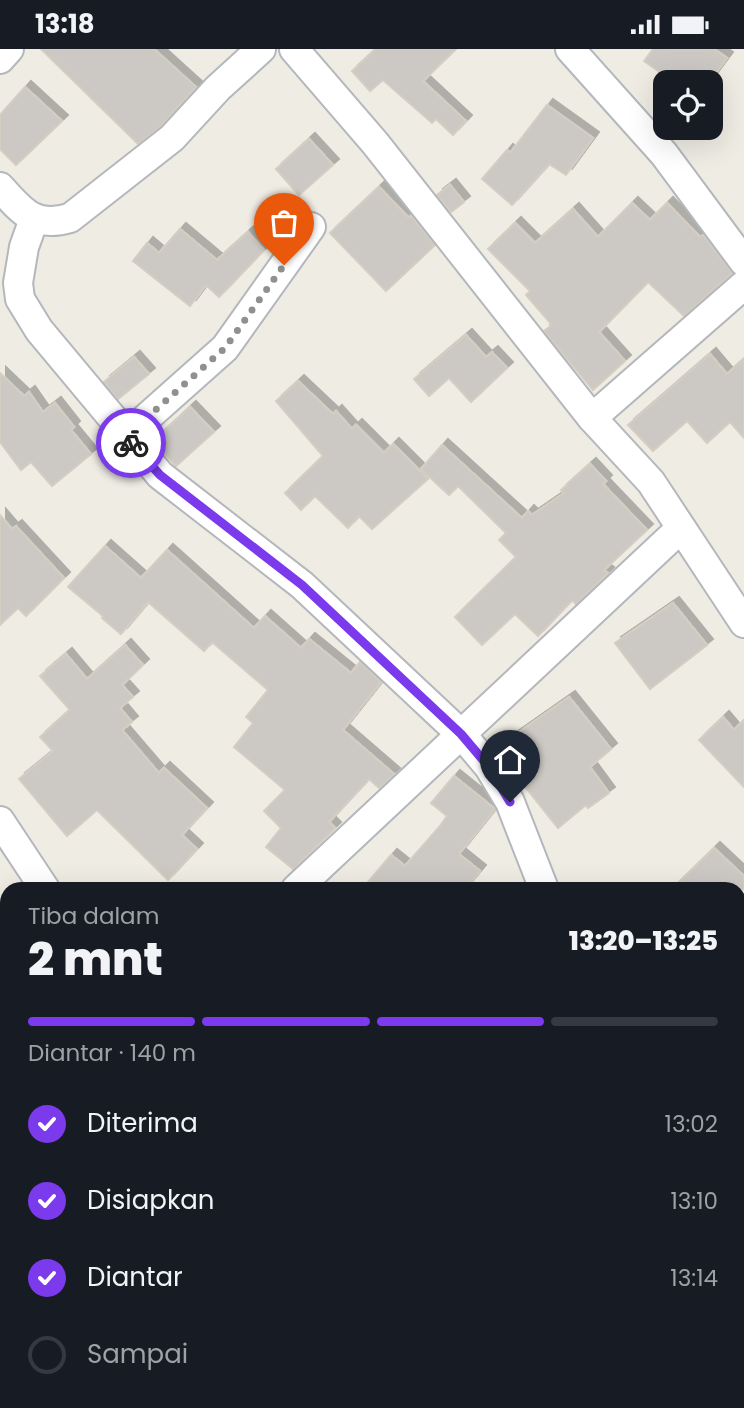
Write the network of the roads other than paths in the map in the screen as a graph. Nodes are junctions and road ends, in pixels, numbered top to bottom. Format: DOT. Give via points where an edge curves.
graph roads {
  1 [pos="9,49"];
  2 [pos="261,49"];
  3 [pos="293,49"];
  4 [pos="570,49"];
  5 [pos="0,59"];
  6 [pos="0,187"];
  7 [pos="34,219"];
  8 [pos="311,227"];
  9 [pos="744,262"];
  10 [pos="744,285"];
  11 [pos="592,418"];
  12 [pos="125,437"];
  13 [pos="681,528"];
  14 [pos="744,623"];
  15 [pos="461,734"];
  16 [pos="0,821"];
  17 [pos="40,882"];
  18 [pos="303,882"];
  19 [pos="541,882"];
  1 -- 5 [label="street"];
  2 -- 7 [label="street" via="164,145 71,218 51,224"];
  3 -- 11 [label="street" via="375,143"];
  4 -- 9 [label="street" via="664,154"];
  6 -- 7 [label="street"];
  7 -- 12 [label="street" via="24,247 20,299 38,330"];
  8 -- 12 [label="street" via="225,348"];
  10 -- 11 [label="street"];
  11 -- 13 [label="street" via="651,482"];
  12 -- 15 [label="street" via="160,475 302,585"];
  13 -- 14 [label="street"];
  13 -- 15 [label="street"];
  15 -- 18 [label="street"];
  15 -- 19 [label="street" via="510,802"];
  16 -- 17 [label="street"];
}
